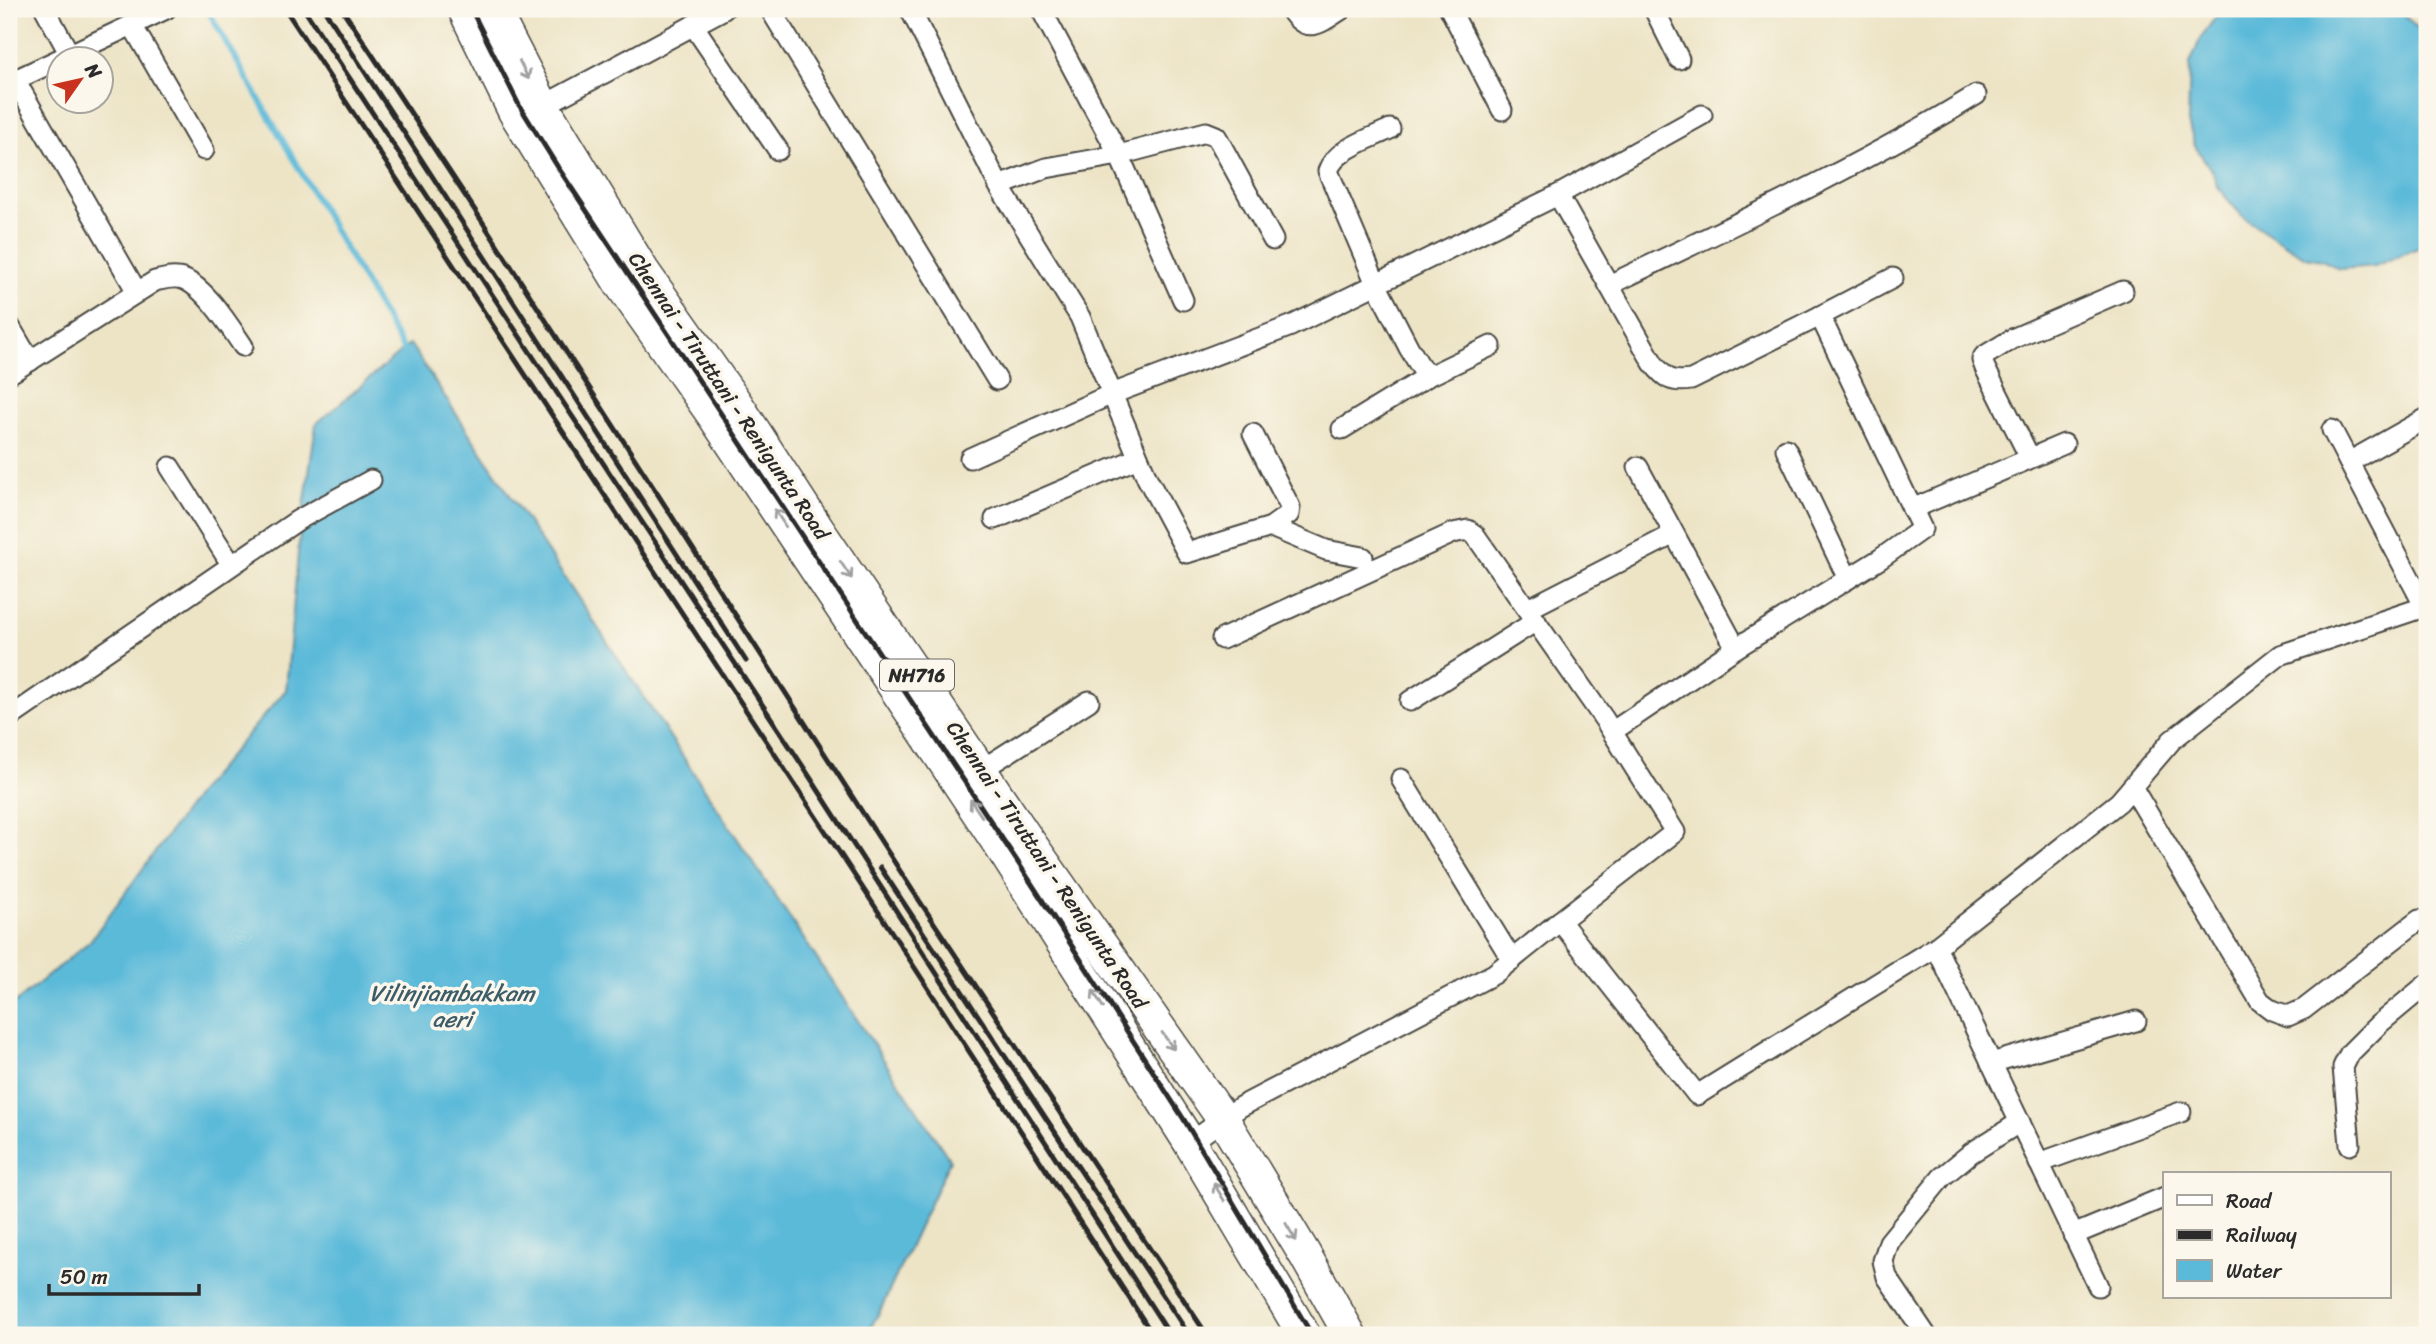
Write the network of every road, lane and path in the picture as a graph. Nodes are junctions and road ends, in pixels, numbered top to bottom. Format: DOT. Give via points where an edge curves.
graph roads {
  1 [pos="45,9"];
  2 [pos="166,9"];
  3 [pos="464,9"];
  4 [pos="493,9"];
  5 [pos="724,9"];
  6 [pos="770,9"];
  7 [pos="910,9"];
  8 [pos="1041,9"];
  9 [pos="1290,9"];
  10 [pos="1342,9"];
  11 [pos="1450,9"];
  12 [pos="1654,9"];
  13 [pos="132,25"];
  14 [pos="693,25"];
  15 [pos="65,46"];
  16 [pos="86,46"];
  17 [pos="1679,59"];
  18 [pos="46,65"];
  19 [pos="12,82"];
  20 [pos="1976,95"];
  21 [pos="1502,110"];
  22 [pos="531,113"];
  23 [pos="1702,115"];
  24 [pos="1390,129"];
  25 [pos="204,150"];
  26 [pos="778,150"];
  27 [pos="1119,155"];
  28 [pos="999,186"];
  29 [pos="1559,195"];
  30 [pos="1273,240"];
  31 [pos="1893,278"];
  32 [pos="1376,284"];
  33 [pos="1609,285"];
  34 [pos="2123,291"];
  35 [pos="137,292"];
  36 [pos="1183,300"];
  37 [pos="1820,316"];
  38 [pos="9,325"];
  39 [pos="243,346"];
  40 [pos="1491,346"];
  41 [pos="30,361"];
  42 [pos="9,374"];
  43 [pos="1430,375"];
  44 [pos="997,380"];
  45 [pos="1112,394"];
  46 [pos="2427,418"];
  47 [pos="1342,429"];
  48 [pos="2332,430"];
  49 [pos="1253,434"];
  50 [pos="2064,444"];
  51 [pos="1786,449"];
  52 [pos="2030,457"];
  53 [pos="970,458"];
  54 [pos="1138,458"];
  55 [pos="2349,462"];
  56 [pos="170,467"];
  57 [pos="1638,467"];
  58 [pos="371,480"];
  59 [pos="1912,509"];
  60 [pos="995,519"];
  61 [pos="1271,527"];
  62 [pos="1674,534"];
  63 [pos="1363,556"];
  64 [pos="231,564"];
  65 [pos="1848,579"];
  66 [pos="2427,608"];
  67 [pos="1532,615"];
  68 [pos="1222,639"];
  69 [pos="1736,648"];
  70 [pos="1089,701"];
  71 [pos="1410,701"];
  72 [pos="9,718"];
  73 [pos="1613,732"];
  74 [pos="981,770"];
  75 [pos="1401,779"];
  76 [pos="2132,787"];
  77 [pos="2419,920"];
  78 [pos="1560,921"];
  79 [pos="1936,947"];
  80 [pos="1511,960"];
  81 [pos="2427,984"];
  82 [pos="2136,1021"];
  83 [pos="1991,1063"];
  84 [pos="2181,1112"];
  85 [pos="1223,1119"];
  86 [pos="2020,1122"];
  87 [pos="1190,1143"];
  88 [pos="2350,1145"];
  89 [pos="2039,1163"];
  90 [pos="2163,1198"];
  91 [pos="2073,1235"];
  92 [pos="2098,1286"];
  93 [pos="1304,1335"];
  94 [pos="1350,1335"];
  95 [pos="1926,1335"];
  1 -- 15 [label="street"];
  2 -- 13 [label="street"];
  3 -- 22 [label="highway, Chennai - Tiruttani - Renigunta Road"];
  4 -- 22 [label="highway, Chennai - Tiruttani - Renigunta Road / NH716, one-way"];
  5 -- 14 [label="street"];
  6 -- 44 [label="street"];
  7 -- 28 [label="street"];
  8 -- 27 [label="street"];
  9 -- 10 [label="street" via="1311,26"];
  11 -- 21 [label="street"];
  12 -- 17 [label="street"];
  13 -- 16 [label="street"];
  13 -- 25 [label="street"];
  14 -- 22 [label="street"];
  14 -- 26 [label="street"];
  18 -- 19 [label="street"];
  19 -- 35 [label="street"];
  20 -- 33 [label="street" via="1813,185"];
  22 -- 74 [label="highway, Chennai - Tiruttani - Renigunta Road / NH716, one-way" via="736,403"];
  87 -- 22 [label="highway, Chennai - Tiruttani - Renigunta Road, one-way" via="1003,850 621,285"];
  23 -- 29 [label="street"];
  24 -- 32 [label="street" via="1337,156 1328,172"];
  27 -- 28 [label="street" via="1046,168"];
  27 -- 30 [label="street" via="1199,132 1216,136"];
  27 -- 36 [label="street"];
  28 -- 45 [label="street" via="1080,317"];
  29 -- 32 [label="street"];
  29 -- 33 [label="street"];
  31 -- 37 [label="street"];
  32 -- 43 [label="street" via="1421,369"];
  32 -- 45 [label="street" via="1291,326"];
  33 -- 37 [label="street" via="1653,363 1664,378 1676,383 1691,380"];
  34 -- 52 [label="street" via="1984,356 1984,368"];
  35 -- 39 [label="street" via="155,281 183,279 217,309"];
  35 -- 41 [label="street"];
  37 -- 59 [label="street"];
  38 -- 41 [label="street"];
  40 -- 43 [label="street"];
  41 -- 42 [label="street"];
  43 -- 47 [label="street"];
  45 -- 53 [label="street"];
  45 -- 54 [label="street"];
  46 -- 55 [label="street"];
  48 -- 55 [label="street"];
  49 -- 61 [label="street" via="1290,508 1286,518"];
  50 -- 52 [label="street"];
  51 -- 65 [label="street"];
  52 -- 59 [label="street"];
  54 -- 60 [label="street"];
  54 -- 61 [label="street" via="1187,553"];
  55 -- 66 [label="street"];
  56 -- 64 [label="street"];
  57 -- 62 [label="street"];
  58 -- 64 [label="street"];
  59 -- 65 [label="street" via="1922,529"];
  61 -- 63 [label="street" via="1326,550"];
  62 -- 67 [label="street"];
  62 -- 69 [label="street"];
  64 -- 72 [label="street"];
  65 -- 69 [label="street"];
  66 -- 76 [label="street" via="2280,655 2172,740"];
  67 -- 68 [label="street" via="1475,535 1462,530"];
  67 -- 71 [label="street"];
  67 -- 73 [label="street"];
  69 -- 73 [label="street"];
  70 -- 74 [label="street"];
  73 -- 78 [label="street" via="1675,832"];
  74 -- 85 [label="highway, Chennai - Tiruttani - Renigunta Road / NH716, one-way"];
  75 -- 80 [label="street"];
  76 -- 77 [label="street" via="2260,1001 2272,1010 2288,1016 2304,1009"];
  76 -- 79 [label="street"];
  78 -- 79 [label="street" via="1697,1095"];
  78 -- 80 [label="street"];
  79 -- 83 [label="street"];
  80 -- 85 [label="street" via="1494,974"];
  81 -- 88 [label="street" via="2379,1024 2350,1053 2343,1067"];
  82 -- 83 [label="street"];
  83 -- 86 [label="street"];
  84 -- 89 [label="street"];
  85 -- 87 [label="street"];
  85 -- 94 [label="highway, Chennai - Tiruttani - Renigunta Road / NH716, one-way"];
  86 -- 89 [label="street"];
  86 -- 95 [label="street" via="1942,1177 1889,1242 1882,1261 1887,1277"];
  93 -- 87 [label="highway, Chennai - Tiruttani - Renigunta Road, one-way"];
  89 -- 91 [label="street"];
  90 -- 91 [label="street"];
  91 -- 92 [label="street"];
}
